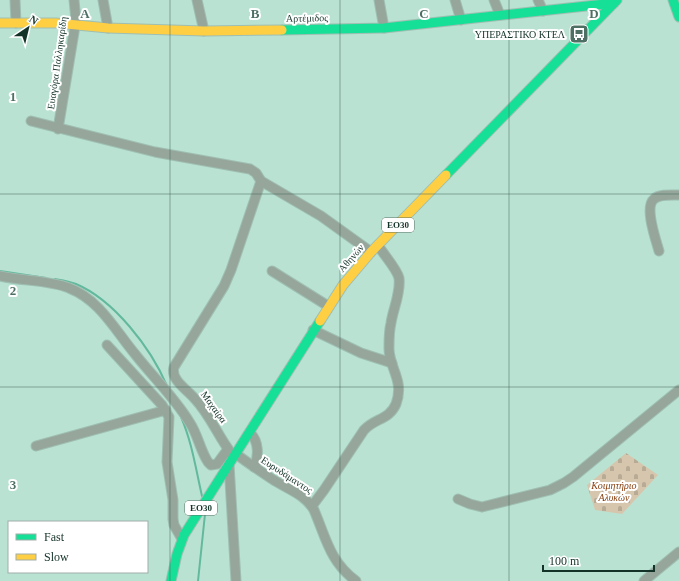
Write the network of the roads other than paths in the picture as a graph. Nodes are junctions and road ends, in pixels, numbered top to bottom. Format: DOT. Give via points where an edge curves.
graph roads {
  1 [pos="15,0"];
  2 [pos="74,0"];
  3 [pos="104,0"];
  4 [pos="197,0"];
  5 [pos="379,0"];
  6 [pos="455,0"];
  7 [pos="494,0"];
  8 [pos="538,0"];
  9 [pos="673,0"];
  10 [pos="616,2"];
  11 [pos="543,11"];
  12 [pos="500,15"];
  13 [pos="679,16"];
  14 [pos="461,20"];
  15 [pos="0,23"];
  16 [pos="16,23"];
  17 [pos="75,25"];
  18 [pos="108,28"];
  19 [pos="384,28"];
  20 [pos="204,31"];
  21 [pos="31,122"];
  22 [pos="58,129"];
  23 [pos="261,181"];
  24 [pos="679,195"];
  25 [pos="374,249"];
  26 [pos="659,251"];
  27 [pos="272,271"];
  28 [pos="0,276"];
  29 [pos="328,306"];
  30 [pos="313,330"];
  31 [pos="107,345"];
  32 [pos="392,363"];
  33 [pos="679,390"];
  34 [pos="166,410"];
  35 [pos="250,434"];
  36 [pos="36,446"];
  37 [pos="233,453"];
  38 [pos="229,464"];
  39 [pos="254,467"];
  40 [pos="458,499"];
  41 [pos="312,506"];
  42 [pos="183,537"];
  43 [pos="679,552"];
  44 [pos="171,581"];
  45 [pos="236,581"];
  46 [pos="356,581"];
  47 [pos="644,581"];
  1 -- 16 [label="street"];
  2 -- 17 [label="street, Ευαγόρα Παλληκαρίδη"];
  3 -- 18 [label="street"];
  4 -- 20 [label="street"];
  5 -- 19 [label="street"];
  6 -- 14 [label="street"];
  7 -- 12 [label="street"];
  8 -- 11 [label="street"];
  9 -- 13 [label="main road"];
  10 -- 11 [label="main road, Αρτέμιδος"];
  10 -- 25 [label="main road, Αθηνών / ΕΟ30"];
  11 -- 12 [label="main road, Αρτέμιδος"];
  12 -- 14 [label="main road, Αρτέμιδος"];
  14 -- 19 [label="main road, Αρτέμιδος"];
  15 -- 16 [label="main road, Αρτέμιδος"];
  16 -- 17 [label="main road, Αρτέμιδος"];
  17 -- 18 [label="main road, Αρτέμιδος"];
  17 -- 22 [label="street, Ευαγόρα Παλληκαρίδη"];
  18 -- 20 [label="main road, Αρτέμιδος"];
  19 -- 20 [label="main road, Αρτέμιδος"];
  21 -- 22 [label="street"];
  22 -- 23 [label="street" via="155,152 250,168"];
  23 -- 25 [label="street"];
  23 -- 37 [label="street, Μαχαίρα" via="224,286 173,371 176,380 197,400"];
  24 -- 26 [label="street" via="654,198 651,202 651,218"];
  25 -- 29 [label="main road, Αθηνών / ΕΟ30"];
  25 -- 32 [label="street" via="399,277 388,348"];
  27 -- 29 [label="street"];
  28 -- 37 [label="street" via="68,287 88,298 179,406 208,462 212,465 217,464"];
  29 -- 30 [label="main road, Αθηνών / ΕΟ30"];
  30 -- 32 [label="street" via="361,353"];
  30 -- 35 [label="main road, Αθηνών / ΕΟ30"];
  31 -- 34 [label="street"];
  32 -- 41 [label="street" via="398,378 398,387 396,404 391,413 364,430"];
  33 -- 40 [label="street" via="579,472 556,487 482,507"];
  34 -- 36 [label="street"];
  34 -- 42 [label="street" via="169,419 167,462 173,519 174,525"];
  35 -- 37 [label="main road, Αθηνών / ΕΟ30"];
  35 -- 39 [label="street" via="255,439 257,448"];
  37 -- 38 [label="main road, Αθηνών / ΕΟ30"];
  37 -- 39 [label="street, Ευρυδάμαντος"];
  38 -- 42 [label="main road, Αθηνών / ΕΟ30"];
  38 -- 45 [label="street"];
  39 -- 41 [label="street, Ευρυδάμαντος" via="299,494"];
  41 -- 46 [label="street, Ευρυδάμαντος" via="335,560 341,569"];
  42 -- 44 [label="main road, Αθηνών / ΕΟ30"];
  43 -- 47 [label="street"];
}
